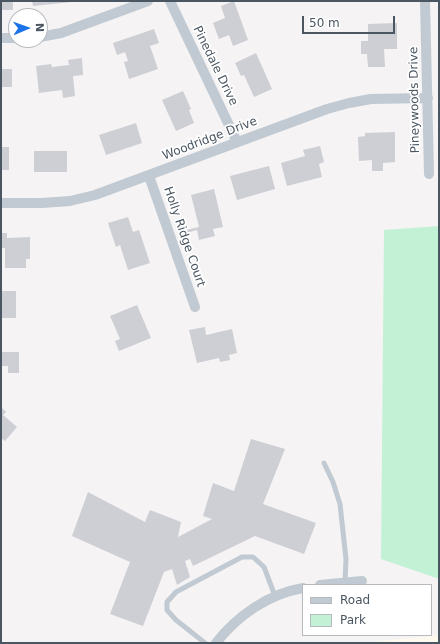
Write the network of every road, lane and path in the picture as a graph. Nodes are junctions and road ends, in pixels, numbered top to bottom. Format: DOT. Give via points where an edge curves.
graph roads {
  1 [pos="148,1"];
  2 [pos="170,1"];
  3 [pos="425,1"];
  4 [pos="48,35"];
  5 [pos="428,98"];
  6 [pos="237,142"];
  7 [pos="429,174"];
  8 [pos="149,176"];
  9 [pos="1,203"];
  10 [pos="195,307"];
  11 [pos="324,463"];
  12 [pos="362,581"];
  13 [pos="346,583"];
  14 [pos="333,584"];
  15 [pos="302,588"];
  16 [pos="275,596"];
  17 [pos="205,643"];
  18 [pos="216,643"];
  1 -- 4 [label="street"];
  2 -- 6 [label="street, Pinedale Drive"];
  3 -- 5 [label="street, Pineywoods Drive"];
  5 -- 6 [label="street, Woodridge Drive" via="371,99 349,103"];
  5 -- 7 [label="street, Pineywoods Drive"];
  6 -- 8 [label="street, Woodridge Drive"];
  8 -- 9 [label="street, Woodridge Drive" via="70,201"];
  8 -- 10 [label="street, Holly Ridge Court"];
  11 -- 13 [label="lane" via="340,504"];
  12 -- 13 [label="street"];
  13 -- 14 [label="street"];
  15 -- 16 [label="street"];
  16 -- 17 [label="lane" via="264,567 253,557 242,557 176,592 167,602 167,610"];
  16 -- 18 [label="street" via="240,618"];
}
